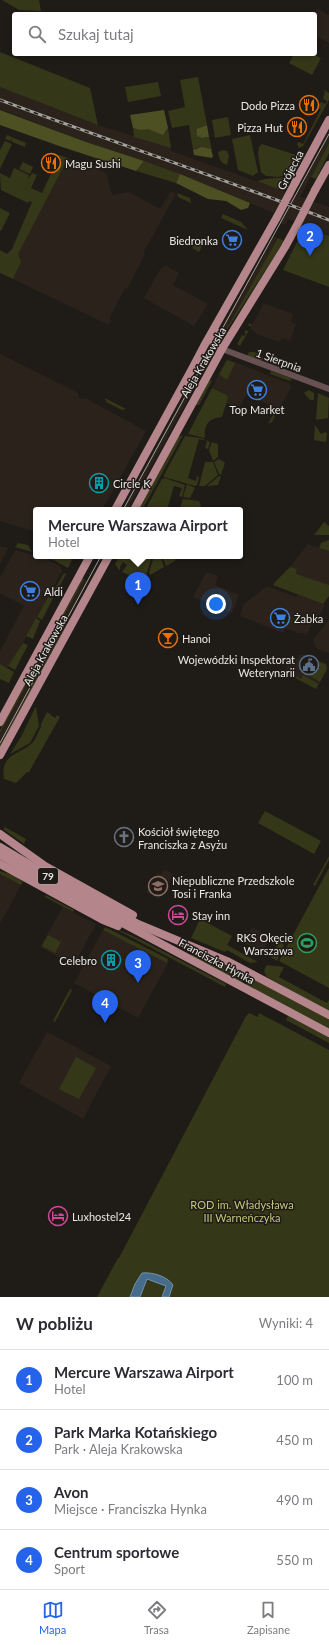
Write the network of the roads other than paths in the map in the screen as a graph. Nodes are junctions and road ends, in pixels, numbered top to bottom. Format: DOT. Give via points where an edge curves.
graph roads {
  1 [pos="329,120"];
  2 [pos="329,165"];
  3 [pos="269,231"];
  4 [pos="220,318"];
  5 [pos="222,349"];
  6 [pos="329,389"];
  7 [pos="117,507"];
  8 [pos="136,507"];
  9 [pos="88,559"];
  10 [pos="107,559"];
  11 [pos="0,722"];
  12 [pos="0,755"];
  13 [pos="0,834"];
  14 [pos="0,847"];
  15 [pos="0,855"];
  16 [pos="0,864"];
  17 [pos="96,905"];
  18 [pos="153,930"];
  19 [pos="156,941"];
  20 [pos="329,1016"];
  21 [pos="329,1033"];
  1 -- 3 [label="main road, Grójecka, bridge"];
  2 -- 5 [label="main road, Aleja Krakowska, bridge" via="285,247"];
  3 -- 4 [label="main road, Aleja Krakowska"];
  4 -- 5 [label="main road" via="213,340 216,346"];
  4 -- 7 [label="main road, Aleja Krakowska"];
  5 -- 6 [label="street, 1 Sierpnia"];
  5 -- 8 [label="main road, Aleja Krakowska"];
  9 -- 11 [label="main road, Aleja Krakowska"];
  10 -- 12 [label="main road, Aleja Krakowska"];
  13 -- 18 [label="main road" via="40,863 128,912"];
  14 -- 17 [label="main road, 79"];
  15 -- 17 [label="main road, 79" via="44,881"];
  16 -- 19 [label="main road" via="103,920"];
  17 -- 18 [label="main road, Franciszka Hynka / 79"];
  17 -- 19 [label="main road, Franciszka Hynka / 79"];
  18 -- 20 [label="main road, Franciszka Hynka / 79" via="224,960"];
  19 -- 21 [label="main road, Franciszka Hynka / 79"];
}
